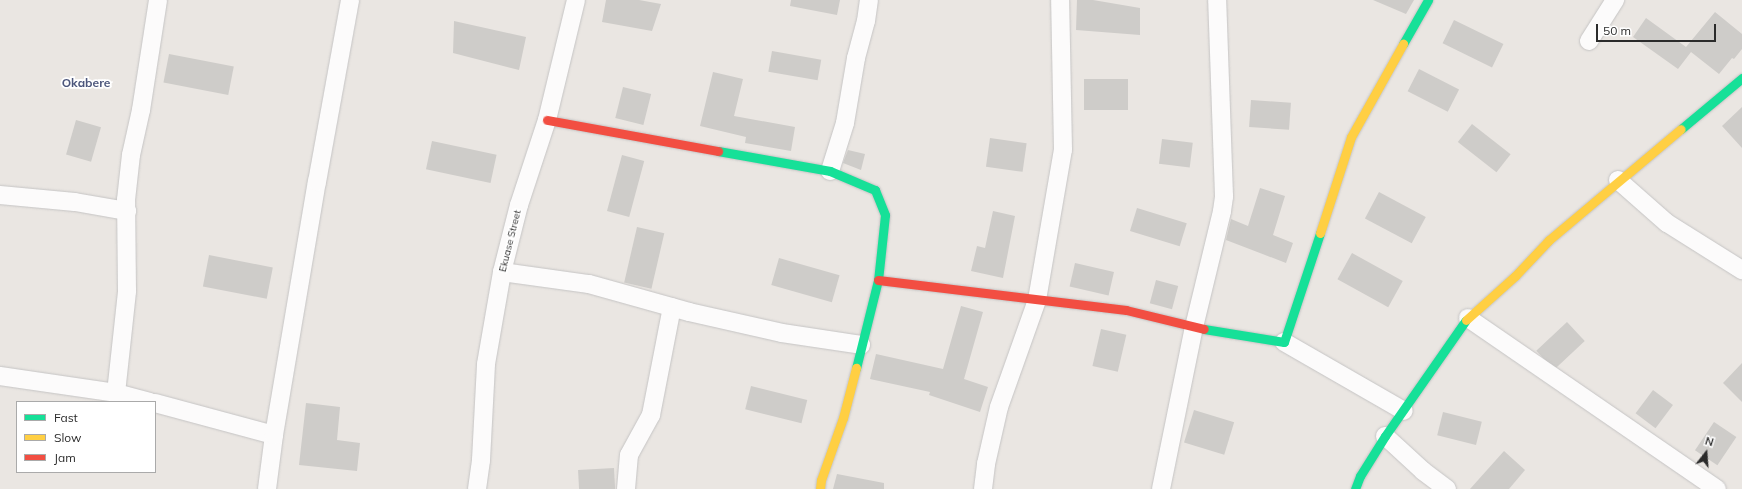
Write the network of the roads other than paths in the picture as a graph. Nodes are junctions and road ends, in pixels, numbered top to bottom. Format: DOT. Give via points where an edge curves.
graph roads {
  1 [pos="158,0"];
  2 [pos="350,0"];
  3 [pos="576,0"];
  4 [pos="869,0"];
  5 [pos="1060,0"];
  6 [pos="1217,0"];
  7 [pos="1428,0"];
  8 [pos="1615,0"];
  9 [pos="1590,41"];
  10 [pos="1742,78"];
  11 [pos="547,120"];
  12 [pos="830,172"];
  13 [pos="1618,180"];
  14 [pos="0,195"];
  15 [pos="127,211"];
  16 [pos="1742,270"];
  17 [pos="502,272"];
  18 [pos="878,280"];
  19 [pos="1037,300"];
  20 [pos="672,307"];
  21 [pos="1468,318"];
  22 [pos="1194,326"];
  23 [pos="1284,342"];
  24 [pos="861,345"];
  25 [pos="0,376"];
  26 [pos="116,393"];
  27 [pos="146,401"];
  28 [pos="156,403"];
  29 [pos="1404,411"];
  30 [pos="274,435"];
  31 [pos="1385,436"];
  32 [pos="267,489"];
  33 [pos="477,489"];
  34 [pos="626,489"];
  35 [pos="820,489"];
  36 [pos="983,489"];
  37 [pos="1161,489"];
  38 [pos="1355,489"];
  39 [pos="1447,489"];
  40 [pos="1717,489"];
  1 -- 15 [label="street" via="141,110 131,155"];
  2 -- 30 [label="street" via="316,182"];
  3 -- 11 [label="street, Ekuase Street"];
  4 -- 12 [label="street" via="845,123"];
  5 -- 19 [label="street" via="1063,150"];
  6 -- 22 [label="street" via="1224,196"];
  7 -- 23 [label="street" via="1351,137"];
  8 -- 9 [label="street"];
  10 -- 13 [label="street"];
  11 -- 12 [label="street"];
  11 -- 17 [label="street, Ekuase Street" via="519,205"];
  12 -- 18 [label="street" via="875,190 880,200 885,215"];
  13 -- 16 [label="street" via="1667,223"];
  13 -- 21 [label="street" via="1549,240 1515,276"];
  14 -- 15 [label="street" via="75,202"];
  15 -- 26 [label="street" via="127,291"];
  17 -- 20 [label="street" via="589,284"];
  17 -- 33 [label="street, Ekuase Street" via="486,364"];
  18 -- 19 [label="street"];
  18 -- 24 [label="street"];
  19 -- 22 [label="street" via="1126,310"];
  19 -- 36 [label="street" via="999,407"];
  20 -- 24 [label="street" via="782,333"];
  20 -- 34 [label="street" via="651,414 629,455"];
  21 -- 29 [label="street"];
  21 -- 40 [label="street"];
  22 -- 23 [label="street"];
  22 -- 37 [label="street"];
  23 -- 29 [label="street"];
  24 -- 35 [label="street" via="843,418"];
  25 -- 26 [label="street"];
  26 -- 27 [label="street"];
  28 -- 30 [label="street"];
  29 -- 31 [label="street"];
  30 -- 32 [label="street"];
  31 -- 38 [label="street" via="1360,476"];
  31 -- 39 [label="street"];
}
